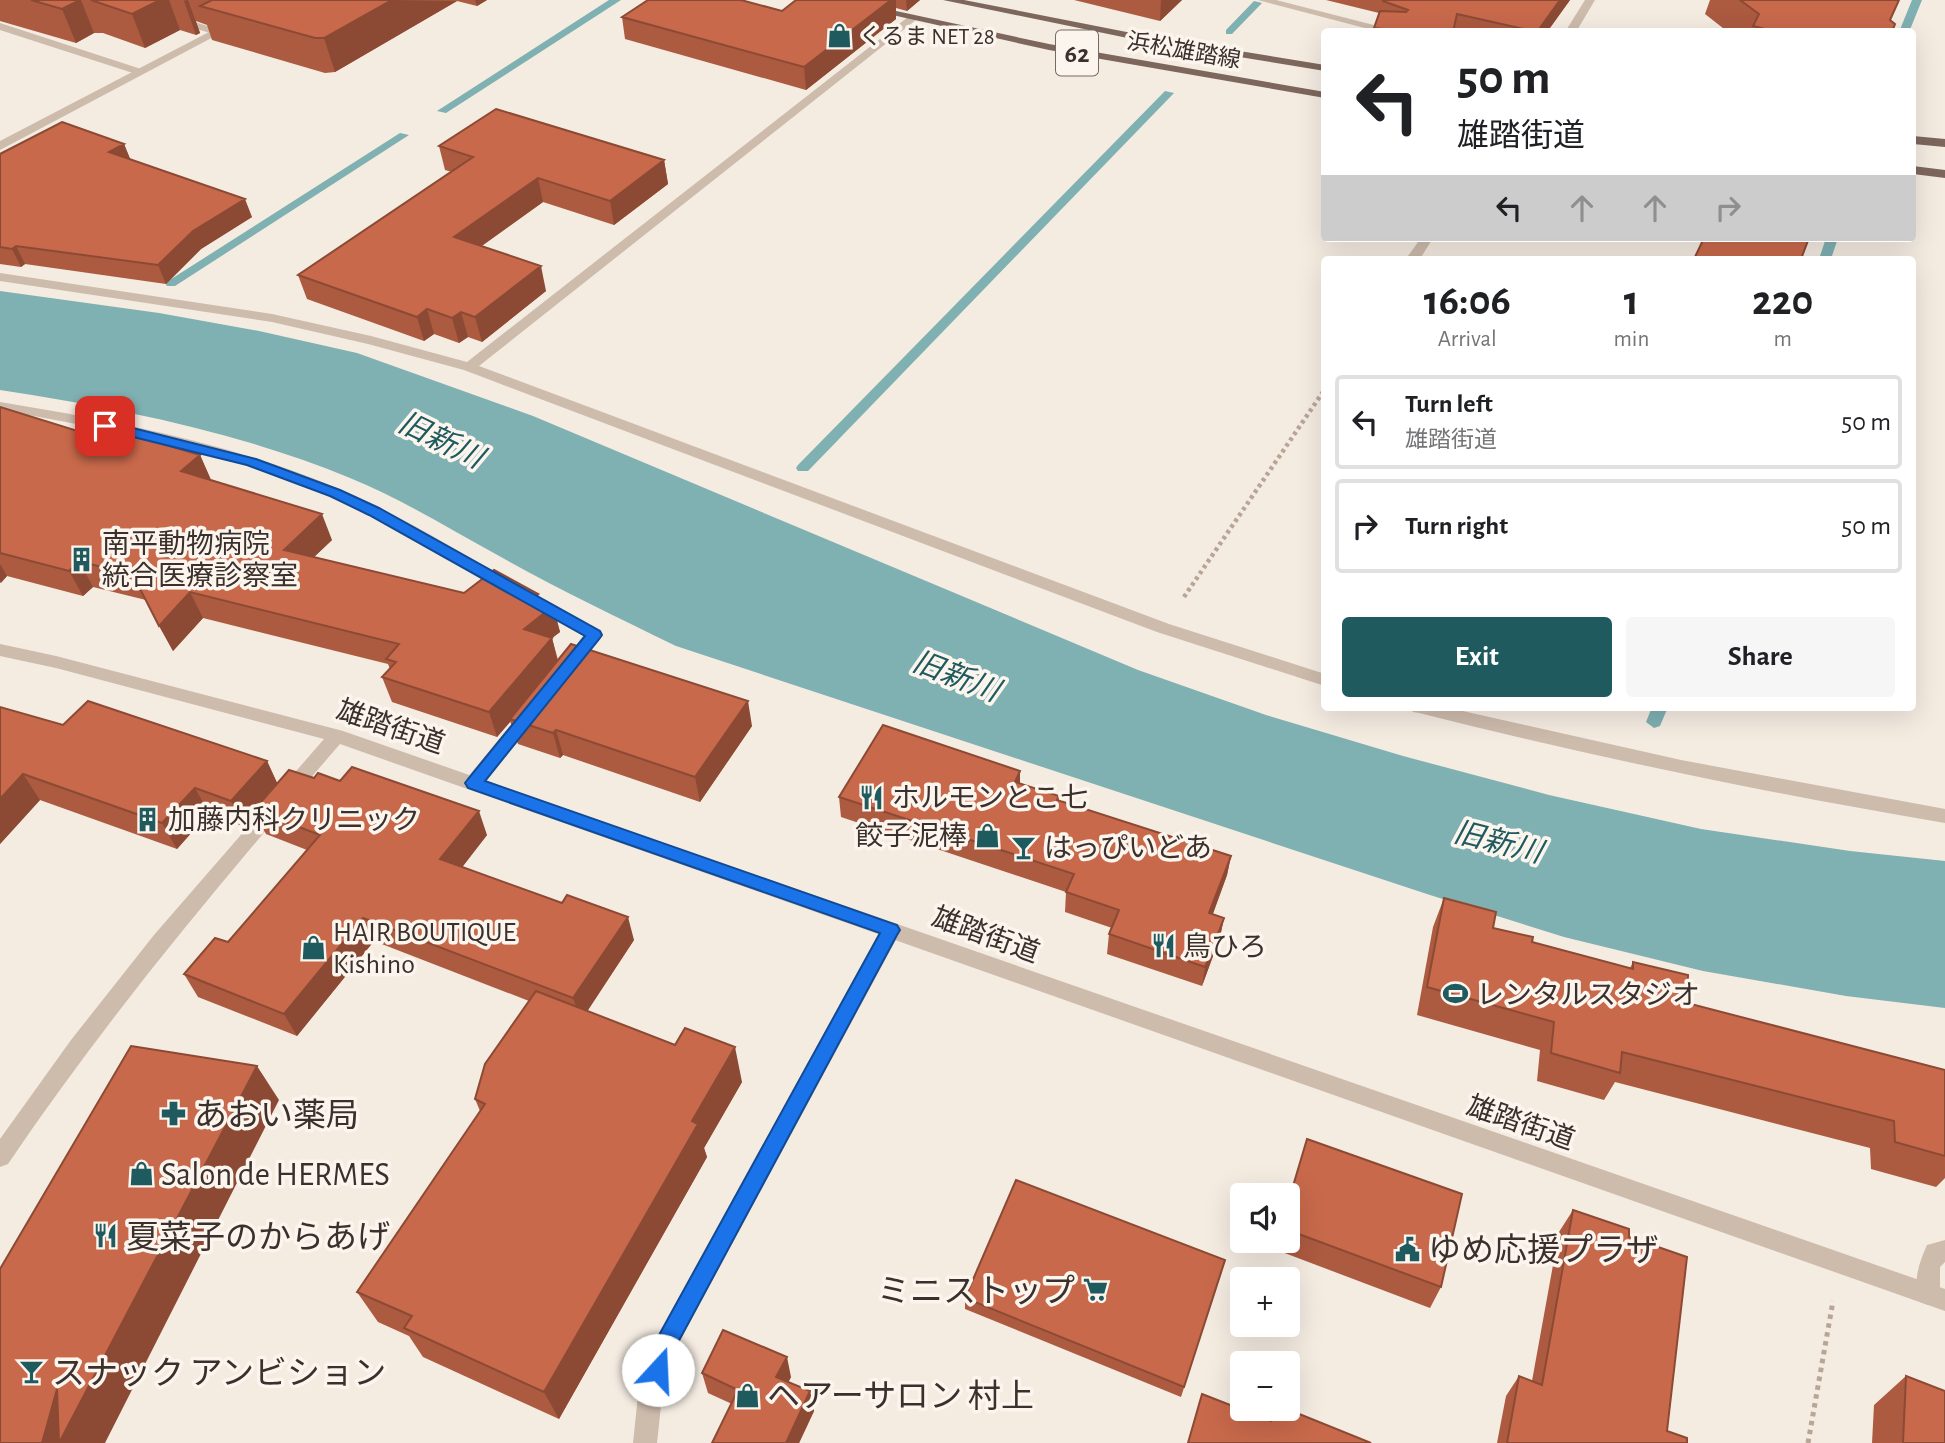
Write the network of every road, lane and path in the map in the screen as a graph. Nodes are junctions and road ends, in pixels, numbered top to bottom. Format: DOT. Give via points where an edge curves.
graph roads {
  1 [pos="830,0"];
  2 [pos="948,0"];
  3 [pos="1263,0"];
  4 [pos="1590,0"];
  5 [pos="165,16"];
  6 [pos="240,19"];
  7 [pos="912,19"];
  8 [pos="0,26"];
  9 [pos="1379,28"];
  10 [pos="1572,28"];
  11 [pos="216,32"];
  12 [pos="1321,67"];
  13 [pos="140,72"];
  14 [pos="1321,94"];
  15 [pos="1916,140"];
  16 [pos="1945,144"];
  17 [pos="0,146"];
  18 [pos="1916,170"];
  19 [pos="1945,174"];
  20 [pos="1424,242"];
  21 [pos="1415,256"];
  22 [pos="0,277"];
  23 [pos="469,367"];
  24 [pos="1321,395"];
  25 [pos="0,406"];
  26 [pos="1163,628"];
  27 [pos="0,650"];
  28 [pos="560,677"];
  29 [pos="1321,679"];
  30 [pos="542,698"];
  31 [pos="1435,711"];
  32 [pos="337,736"];
  33 [pos="474,783"];
  34 [pos="1945,816"];
  35 [pos="891,930"];
  36 [pos="0,1157"];
  37 [pos="1945,1251"];
  38 [pos="1835,1261"];
  39 [pos="1936,1297"];
  40 [pos="645,1443"];
  41 [pos="1808,1443"];
  1 -- 7 [label="main road, 浜松雄踏線 / 62"];
  2 -- 12 [label="main road, 浜松雄踏線 / 62"];
  3 -- 9 [label="street"];
  4 -- 10 [label="street"];
  5 -- 11 [label="street"];
  6 -- 11 [label="street"];
  7 -- 14 [label="main road, 浜松雄踏線 / 62" via="1108,59"];
  7 -- 23 [label="street"];
  8 -- 13 [label="street"];
  11 -- 13 [label="street"];
  13 -- 17 [label="street"];
  15 -- 16 [label="main road"];
  18 -- 19 [label="main road"];
  20 -- 21 [label="street"];
  22 -- 23 [label="street" via="272,318"];
  23 -- 26 [label="street"];
  24 -- 26 [label="path"];
  25 -- 28 [label="street" via="128,430 251,462 374,512 594,635"];
  26 -- 29 [label="street"];
  27 -- 32 [label="street, 雄踏街道"];
  30 -- 33 [label="street"];
  31 -- 34 [label="street" via="1700,773"];
  32 -- 33 [label="street, 雄踏街道"];
  32 -- 36 [label="street" via="156,944"];
  33 -- 35 [label="street, 雄踏街道"];
  35 -- 38 [label="street, 雄踏街道"];
  35 -- 40 [label="street" via="666,1344 650,1395"];
  37 -- 39 [label="street" via="1935,1253 1929,1267"];
  38 -- 39 [label="street, 雄踏街道"];
  38 -- 41 [label="path" via="1833,1301"];
}
